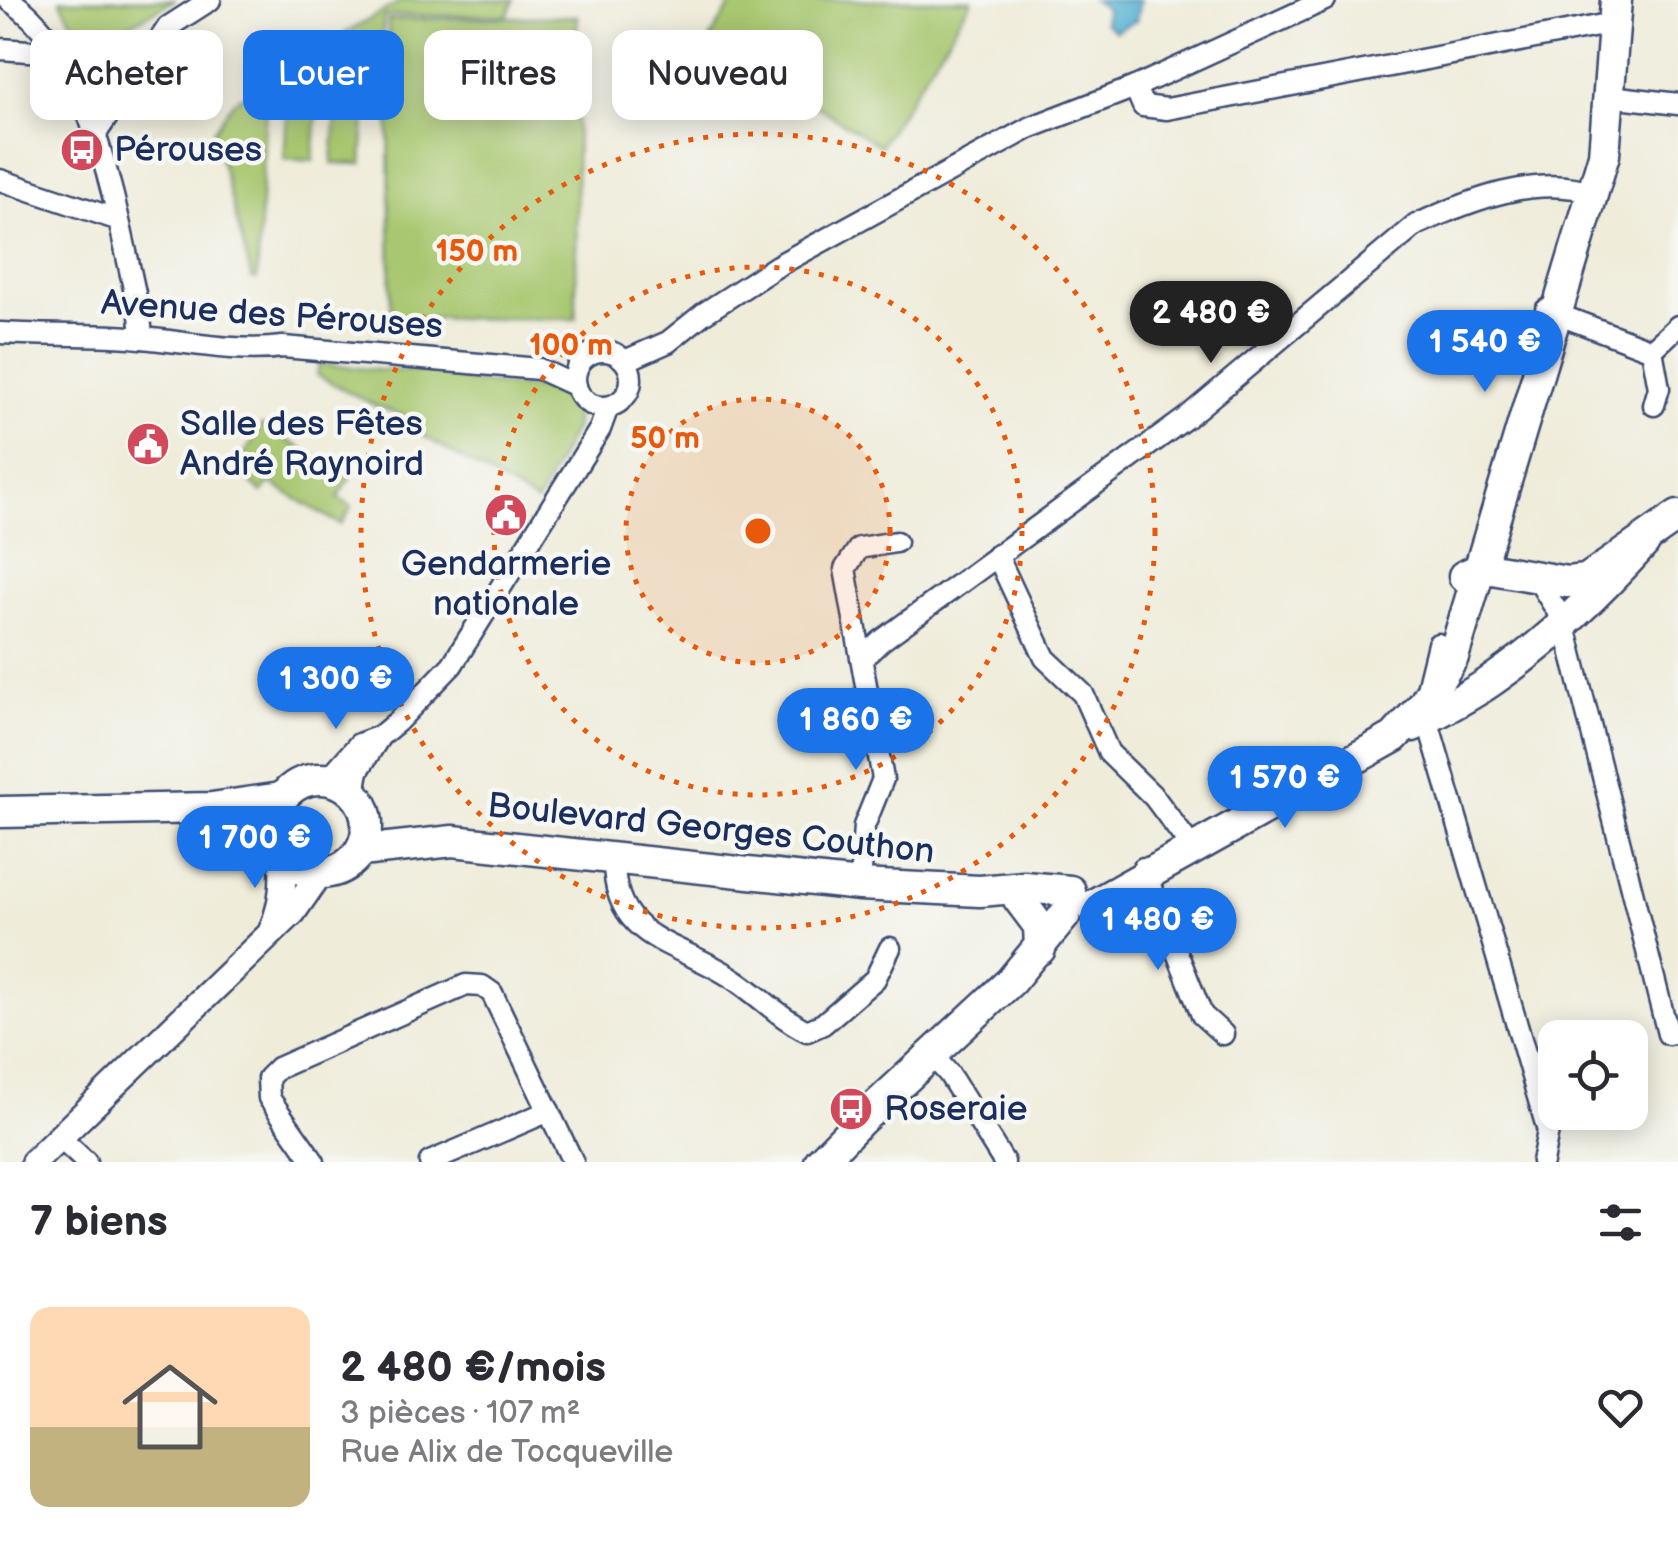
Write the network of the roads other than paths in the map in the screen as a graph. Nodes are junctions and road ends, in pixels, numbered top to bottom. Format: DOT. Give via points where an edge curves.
graph roads {
  1 [pos="9,0"];
  2 [pos="210,0"];
  3 [pos="1325,0"];
  4 [pos="1612,12"];
  5 [pos="42,30"];
  6 [pos="0,48"];
  7 [pos="30,51"];
  8 [pos="1135,87"];
  9 [pos="1610,96"];
  10 [pos="1678,104"];
  11 [pos="90,120"];
  12 [pos="95,134"];
  13 [pos="0,180"];
  14 [pos="1588,191"];
  15 [pos="116,218"];
  16 [pos="1551,312"];
  17 [pos="1678,326"];
  18 [pos="0,332"];
  19 [pos="142,338"];
  20 [pos="668,342"];
  21 [pos="1652,350"];
  22 [pos="582,361"];
  23 [pos="624,361"];
  24 [pos="539,369"];
  25 [pos="630,387"];
  26 [pos="581,394"];
  27 [pos="1654,406"];
  28 [pos="608,407"];
  29 [pos="583,454"];
  30 [pos="1678,516"];
  31 [pos="1494,524"];
  32 [pos="896,542"];
  33 [pos="1644,542"];
  34 [pos="997,554"];
  35 [pos="1470,574"];
  36 [pos="1536,577"];
  37 [pos="1564,622"];
  38 [pos="1445,651"];
  39 [pos="862,659"];
  40 [pos="1493,680"];
  41 [pos="1418,708"];
  42 [pos="350,797"];
  43 [pos="282,798"];
  44 [pos="212,808"];
  45 [pos="0,812"];
  46 [pos="278,841"];
  47 [pos="434,842"];
  48 [pos="1189,844"];
  49 [pos="361,851"];
  50 [pos="614,860"];
  51 [pos="1144,871"];
  52 [pos="320,873"];
  53 [pos="860,885"];
  54 [pos="980,890"];
  55 [pos="1018,898"];
  56 [pos="1073,905"];
  57 [pos="270,934"];
  58 [pos="890,948"];
  59 [pos="1040,949"];
  60 [pos="1011,981"];
  61 [pos="1678,1032"];
  62 [pos="1224,1034"];
  63 [pos="932,1055"];
  64 [pos="548,1111"];
  65 [pos="60,1138"];
  66 [pos="34,1162"];
  67 [pos="86,1162"];
  68 [pos="314,1162"];
  69 [pos="430,1162"];
  70 [pos="573,1162"];
  71 [pos="820,1162"];
  72 [pos="1004,1162"];
  73 [pos="1542,1162"];
  1 -- 5 [label="street"];
  2 -- 12 [label="street" via="168,27"];
  3 -- 8 [label="street"];
  4 -- 8 [label="street" via="1166,109 1143,106"];
  4 -- 9 [label="main road"];
  4 -- 14 [label="main road"];
  6 -- 7 [label="street"];
  8 -- 20 [label="street" via="1029,128 777,266"];
  9 -- 10 [label="street"];
  9 -- 14 [label="main road" via="1604,155"];
  11 -- 12 [label="street"];
  12 -- 15 [label="street"];
  13 -- 15 [label="street"];
  14 -- 16 [label="main road"];
  14 -- 34 [label="street" via="1520,189 1416,225 1186,418"];
  15 -- 19 [label="street"];
  16 -- 21 [label="street"];
  16 -- 31 [label="main road"];
  16 -- 35 [label="main road"];
  17 -- 21 [label="street"];
  18 -- 19 [label="street, Avenue des Pérouses"];
  19 -- 24 [label="street, Avenue des Pérouses"];
  20 -- 23 [label="street"];
  20 -- 25 [label="street"];
  21 -- 27 [label="street" via="1659,388"];
  22 -- 23 [label="street" via="608,352"];
  22 -- 24 [label="street, Avenue des Pérouses"];
  22 -- 26 [label="street" via="575,377"];
  23 -- 25 [label="street"];
  24 -- 26 [label="street, Avenue des Pérouses"];
  25 -- 28 [label="street"];
  26 -- 28 [label="street"];
  26 -- 29 [label="street"];
  28 -- 29 [label="street"];
  29 -- 42 [label="street" via="452,666 380,736"];
  30 -- 33 [label="main road"];
  31 -- 35 [label="main road"];
  31 -- 36 [label="main road"];
  32 -- 39 [label="street" via="860,548 845,569"];
  33 -- 36 [label="main road" via="1586,580"];
  33 -- 37 [label="main road"];
  34 -- 39 [label="street"];
  34 -- 48 [label="street" via="1045,658 1083,694 1109,752"];
  35 -- 36 [label="main road"];
  35 -- 38 [label="main road"];
  36 -- 37 [label="street"];
  37 -- 40 [label="main road"];
  37 -- 61 [label="street" via="1668,1034"];
  38 -- 40 [label="main road"];
  38 -- 41 [label="main road"];
  39 -- 53 [label="street" via="883,778 864,826"];
  40 -- 41 [label="main road"];
  41 -- 48 [label="main road"];
  41 -- 48 [label="main road" via="1394,736"];
  41 -- 73 [label="street" via="1548,1131"];
  42 -- 43 [label="main road" via="302,782"];
  42 -- 47 [label="main road, Boulevard Georges Couthon"];
  42 -- 49 [label="main road" via="367,836"];
  43 -- 44 [label="main road"];
  43 -- 46 [label="main road" via="275,813"];
  44 -- 45 [label="main road"];
  44 -- 46 [label="main road"];
  46 -- 52 [label="main road" via="306,871"];
  46 -- 57 [label="street" via="284,882"];
  47 -- 49 [label="main road, Boulevard Georges Couthon"];
  47 -- 50 [label="main road, Boulevard Georges Couthon"];
  48 -- 51 [label="main road"];
  49 -- 52 [label="main road" via="336,871"];
  50 -- 53 [label="main road, Boulevard Georges Couthon"];
  50 -- 58 [label="street" via="616,887 629,916 650,938 726,974 807,1032 876,979"];
  51 -- 56 [label="main road"];
  51 -- 62 [label="street" via="1202,1015"];
  52 -- 57 [label="street"];
  53 -- 54 [label="main road, Boulevard Georges Couthon"];
  54 -- 55 [label="main road, Boulevard Georges Couthon"];
  54 -- 56 [label="main road, Boulevard Georges Couthon" via="1024,887"];
  55 -- 56 [label="main road, Boulevard Georges Couthon"];
  55 -- 59 [label="main road" via="1039,926"];
  56 -- 59 [label="main road"];
  56 -- 60 [label="main road" via="1048,956"];
  57 -- 65 [label="street"];
  59 -- 60 [label="main road"];
  60 -- 63 [label="main road"];
  63 -- 71 [label="main road"];
  63 -- 72 [label="street"];
  64 -- 68 [label="street" via="492,993 466,985 268,1078 269,1098"];
  64 -- 69 [label="street"];
  64 -- 70 [label="street"];
  65 -- 66 [label="street"];
  65 -- 67 [label="street"];
}
